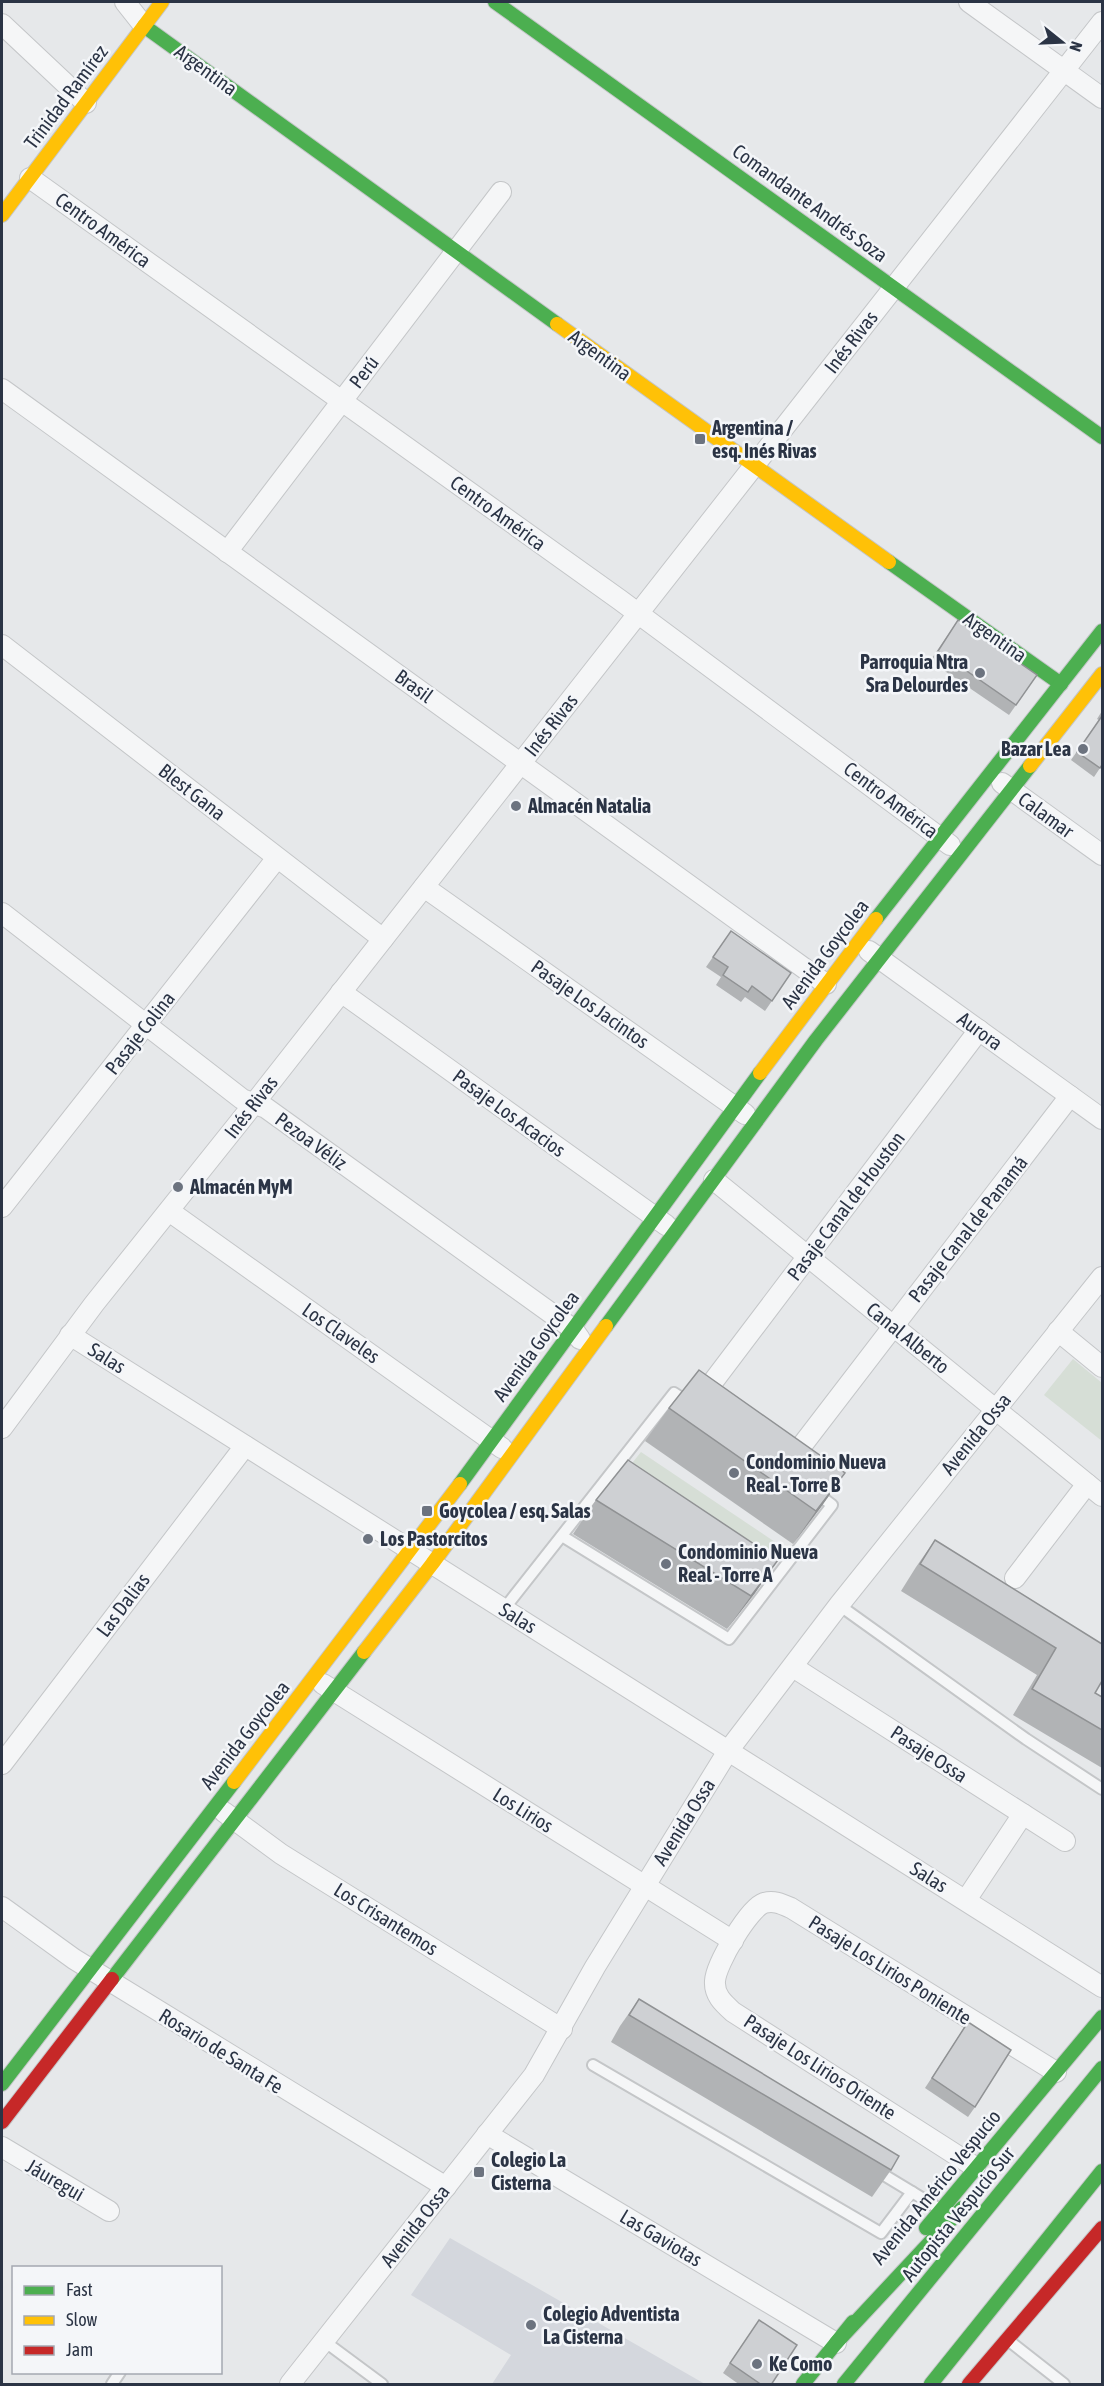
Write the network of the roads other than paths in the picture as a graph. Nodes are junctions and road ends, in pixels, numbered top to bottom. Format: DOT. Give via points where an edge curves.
graph roads {
  1 [pos="125,2"];
  2 [pos="162,2"];
  3 [pos="495,2"];
  4 [pos="969,2"];
  5 [pos="1102,22"];
  6 [pos="2,24"];
  7 [pos="144,26"];
  8 [pos="1064,70"];
  9 [pos="1102,98"];
  10 [pos="86,103"];
  11 [pos="30,178"];
  12 [pos="501,192"];
  13 [pos="2,215"];
  14 [pos="456,251"];
  15 [pos="894,287"];
  16 [pos="2,389"];
  17 [pos="342,401"];
  18 [pos="1102,437"];
  19 [pos="754,466"];
  20 [pos="227,552"];
  21 [pos="639,613"];
  22 [pos="1102,631"];
  23 [pos="2,645"];
  24 [pos="1102,674"];
  25 [pos="1061,684"];
  26 [pos="1083,699"];
  27 [pos="521,763"];
  28 [pos="990,775"];
  29 [pos="1012,791"];
  30 [pos="941,837"];
  31 [pos="962,855"];
  32 [pos="1102,855"];
  33 [pos="277,858"];
  34 [pos="424,887"];
  35 [pos="2,913"];
  36 [pos="383,939"];
  37 [pos="857,943"];
  38 [pos="880,959"];
  39 [pos="826,984"];
  40 [pos="341,992"];
  41 [pos="146,1024"];
  42 [pos="979,1030"];
  43 [pos="1070,1096"];
  44 [pos="254,1104"];
  45 [pos="735,1107"];
  46 [pos="1102,1119"];
  47 [pos="756,1123"];
  48 [pos="714,1180"];
  49 [pos="2,1207"];
  50 [pos="169,1211"];
  51 [pos="654,1217"];
  52 [pos="676,1233"];
  53 [pos="808,1257"];
  54 [pos="1102,1276"];
  55 [pos="893,1326"];
  56 [pos="573,1329"];
  57 [pos="1058,1331"];
  58 [pos="70,1335"];
  59 [pos="589,1351"];
  60 [pos="1102,1367"];
  61 [pos="712,1383"];
  62 [pos="995,1409"];
  63 [pos="702,1413"];
  64 [pos="2,1428"];
  65 [pos="492,1440"];
  66 [pos="245,1446"];
  67 [pos="800,1448"];
  68 [pos="512,1455"];
  69 [pos="804,1485"];
  70 [pos="1095,1490"];
  71 [pos="562,1536"];
  72 [pos="411,1551"];
  73 [pos="432,1564"];
  74 [pos="1015,1578"];
  75 [pos="839,1605"];
  76 [pos="504,1609"];
  77 [pos="792,1666"];
  78 [pos="315,1677"];
  79 [pos="333,1691"];
  80 [pos="728,1751"];
  81 [pos="2,1764"];
  82 [pos="1102,1789"];
  83 [pos="215,1805"];
  84 [pos="1023,1814"];
  85 [pos="234,1820"];
  86 [pos="1065,1841"];
  87 [pos="644,1886"];
  88 [pos="966,1900"];
  89 [pos="2,1907"];
  90 [pos="733,1941"];
  91 [pos="89,1969"];
  92 [pos="110,1982"];
  93 [pos="1102,1987"];
  94 [pos="1102,2017"];
  95 [pos="562,2029"];
  96 [pos="1102,2058"];
  97 [pos="593,2065"];
  98 [pos="1102,2068"];
  99 [pos="1056,2072"];
  100 [pos="2,2084"];
  101 [pos="2,2122"];
  102 [pos="487,2134"];
  103 [pos="1022,2144"];
  104 [pos="2,2148"];
  105 [pos="861,2162"];
  106 [pos="975,2167"];
  107 [pos="1102,2172"];
  108 [pos="446,2187"];
  109 [pos="1102,2187"];
  110 [pos="912,2192"];
  111 [pos="973,2196"];
  112 [pos="941,2210"];
  113 [pos="109,2211"];
  114 [pos="1102,2228"];
  115 [pos="1062,2243"];
  116 [pos="1015,2309"];
  117 [pos="1008,2339"];
  118 [pos="324,2342"];
  119 [pos="836,2343"];
  120 [pos="290,2385"];
  121 [pos="382,2385"];
  122 [pos="803,2385"];
  123 [pos="844,2385"];
  124 [pos="932,2385"];
  125 [pos="961,2385"];
  126 [pos="969,2385"];
  127 [pos="1065,2385"];
  1 -- 7 [label="street, Argentina"];
  2 -- 7 [label="main road, Trinidad Ramírez"];
  3 -- 15 [label="main road, Comandante Andrés Soza"];
  4 -- 8 [label="street"];
  5 -- 8 [label="street, Inés Rivas"];
  6 -- 10 [label="street"];
  7 -- 10 [label="main road, Trinidad Ramírez"];
  7 -- 14 [label="main road, Argentina"];
  8 -- 9 [label="street"];
  8 -- 15 [label="street, Inés Rivas"];
  10 -- 11 [label="main road, Trinidad Ramírez"];
  11 -- 13 [label="main road, Trinidad Ramírez"];
  11 -- 17 [label="street, Centro América"];
  12 -- 14 [label="street, Perú"];
  14 -- 17 [label="street, Perú"];
  14 -- 19 [label="main road, Argentina"];
  15 -- 18 [label="main road, Comandante Andrés Soza"];
  15 -- 19 [label="street, Inés Rivas"];
  16 -- 20 [label="street, Brasil"];
  17 -- 20 [label="street, Perú"];
  17 -- 21 [label="street, Centro América"];
  19 -- 21 [label="street, Inés Rivas"];
  19 -- 25 [label="main road, Argentina"];
  20 -- 27 [label="street, Brasil"];
  21 -- 27 [label="street, Inés Rivas"];
  21 -- 30 [label="street, Centro América"];
  22 -- 25 [label="main road, Avenida Goycolea"];
  23 -- 33 [label="street, Blest Gana"];
  24 -- 26 [label="main road"];
  25 -- 26 [label="street, Argentina"];
  25 -- 28 [label="main road, Avenida Goycolea"];
  26 -- 29 [label="main road"];
  27 -- 34 [label="street, Inés Rivas"];
  27 -- 39 [label="street, Brasil"];
  28 -- 29 [label="street, Calamar"];
  28 -- 30 [label="main road, Avenida Goycolea"];
  29 -- 31 [label="main road"];
  29 -- 32 [label="street, Calamar"];
  30 -- 31 [label="street, Centro América"];
  30 -- 37 [label="main road, Avenida Goycolea"];
  31 -- 38 [label="main road"];
  33 -- 36 [label="street, Blest Gana"];
  33 -- 41 [label="street, Pasaje Colina"];
  34 -- 36 [label="street, Inés Rivas"];
  34 -- 45 [label="street, Pasaje Los Jacintos"];
  35 -- 41 [label="street, Pezoa Véliz"];
  36 -- 40 [label="street, Inés Rivas"];
  37 -- 38 [label="street, Aurora"];
  37 -- 39 [label="main road, Avenida Goycolea"];
  38 -- 42 [label="street, Aurora"];
  38 -- 47 [label="main road"];
  39 -- 45 [label="main road, Avenida Goycolea"];
  40 -- 44 [label="street, Inés Rivas"];
  40 -- 51 [label="street, Pasaje Los Acacios"];
  41 -- 44 [label="street, Pezoa Véliz" via="242,1099"];
  41 -- 49 [label="street, Pasaje Colina"];
  42 -- 43 [label="street, Aurora"];
  42 -- 53 [label="street, Pasaje Canal de Houston"];
  43 -- 46 [label="street, Aurora"];
  43 -- 55 [label="street, Pasaje Canal de Panamá"];
  44 -- 50 [label="street, Inés Rivas"];
  44 -- 56 [label="street, Pezoa Véliz" via="266,1108"];
  45 -- 47 [label="street, Pasaje Los Jacintos"];
  45 -- 51 [label="main road, Avenida Goycolea"];
  47 -- 48 [label="main road"];
  48 -- 52 [label="main road"];
  48 -- 53 [label="street, Canal Alberto"];
  50 -- 58 [label="street, Inés Rivas"];
  50 -- 65 [label="street, Los Claveles"];
  51 -- 52 [label="street, Pasaje Los Acacios"];
  51 -- 56 [label="main road, Avenida Goycolea"];
  52 -- 59 [label="main road"];
  53 -- 55 [label="street, Canal Alberto"];
  53 -- 61 [label="street, Pasaje Canal de Houston"];
  54 -- 57 [label="street, Avenida Ossa"];
  55 -- 62 [label="street, Canal Alberto"];
  55 -- 67 [label="street, Pasaje Canal de Panamá"];
  56 -- 59 [label="street, Pezoa Véliz"];
  56 -- 65 [label="main road, Avenida Goycolea"];
  57 -- 60 [label="street"];
  57 -- 62 [label="street, Avenida Ossa"];
  58 -- 64 [label="street, Inés Rivas"];
  58 -- 66 [label="street, Salas"];
  59 -- 68 [label="main road"];
  62 -- 70 [label="street, Canal Alberto"];
  62 -- 75 [label="street, Avenida Ossa"];
  63 -- 71 [label="lane" via="674,1393"];
  65 -- 68 [label="street, Los Claveles"];
  65 -- 72 [label="main road, Avenida Goycolea"];
  66 -- 72 [label="street, Salas"];
  66 -- 81 [label="street, Las Dalias"];
  68 -- 73 [label="main road"];
  69 -- 71 [label="lane" via="832,1505 729,1639"];
  70 -- 74 [label="street"];
  71 -- 76 [label="lane"];
  72 -- 73 [label="street, Salas"];
  72 -- 78 [label="main road, Avenida Goycolea"];
  73 -- 76 [label="street, Salas"];
  73 -- 79 [label="main road"];
  75 -- 77 [label="street, Avenida Ossa"];
  75 -- 82 [label="lane"];
  76 -- 80 [label="street, Salas"];
  77 -- 80 [label="street, Avenida Ossa"];
  77 -- 84 [label="street, Pasaje Ossa"];
  78 -- 79 [label="street, Los Lirios"];
  78 -- 83 [label="main road, Avenida Goycolea"];
  79 -- 85 [label="main road"];
  79 -- 87 [label="street, Los Lirios"];
  80 -- 87 [label="street, Avenida Ossa"];
  80 -- 88 [label="street, Salas"];
  83 -- 85 [label="street, Los Crisantemos"];
  83 -- 91 [label="main road, Avenida Goycolea"];
  84 -- 86 [label="street, Pasaje Ossa"];
  84 -- 88 [label="street, Salas"];
  85 -- 92 [label="main road"];
  85 -- 95 [label="street, Los Crisantemos" via="281,1854"];
  87 -- 90 [label="street, Los Lirios"];
  87 -- 95 [label="street, Avenida Ossa"];
  88 -- 93 [label="street, Salas"];
  89 -- 91 [label="street, Rosario de Santa Fe"];
  90 -- 99 [label="street, Pasaje Los Lirios Poniente" via="756,1907 782,1904"];
  90 -- 106 [label="street, Pasaje Los Lirios Oriente" via="715,1981 722,2002"];
  91 -- 92 [label="street, Rosario de Santa Fe"];
  91 -- 100 [label="main road, Avenida Goycolea"];
  92 -- 101 [label="main road"];
  92 -- 108 [label="street, Rosario de Santa Fe"];
  94 -- 99 [label="main road, Avenida Américo Vespucio"];
  95 -- 102 [label="street, Avenida Ossa" via="534,2075"];
  96 -- 103 [label="main road"];
  97 -- 110 [label="lane" via="881,2233"];
  98 -- 123 [label="main road, Autopista Vespucio Sur"];
  99 -- 106 [label="main road, Avenida Américo Vespucio"];
  102 -- 108 [label="street, Avenida Ossa"];
  102 -- 119 [label="street, Las Gaviotas"];
  104 -- 113 [label="street, Jáuregui"];
  105 -- 110 [label="lane"];
  106 -- 112 [label="main road, Avenida Américo Vespucio"];
  107 -- 124 [label="main road"];
  108 -- 118 [label="street, Avenida Ossa"];
  109 -- 115 [label="main road"];
  110 -- 112 [label="lane"];
  111 -- 119 [label="main road"];
  112 -- 119 [label="main road, Avenida Américo Vespucio"];
  114 -- 117 [label="main road"];
  116 -- 125 [label="main road"];
  117 -- 126 [label="main road"];
  117 -- 127 [label="lane"];
  118 -- 120 [label="street, Avenida Ossa"];
  118 -- 121 [label="lane"];
  119 -- 122 [label="main road, Avenida Américo Vespucio"];
}
